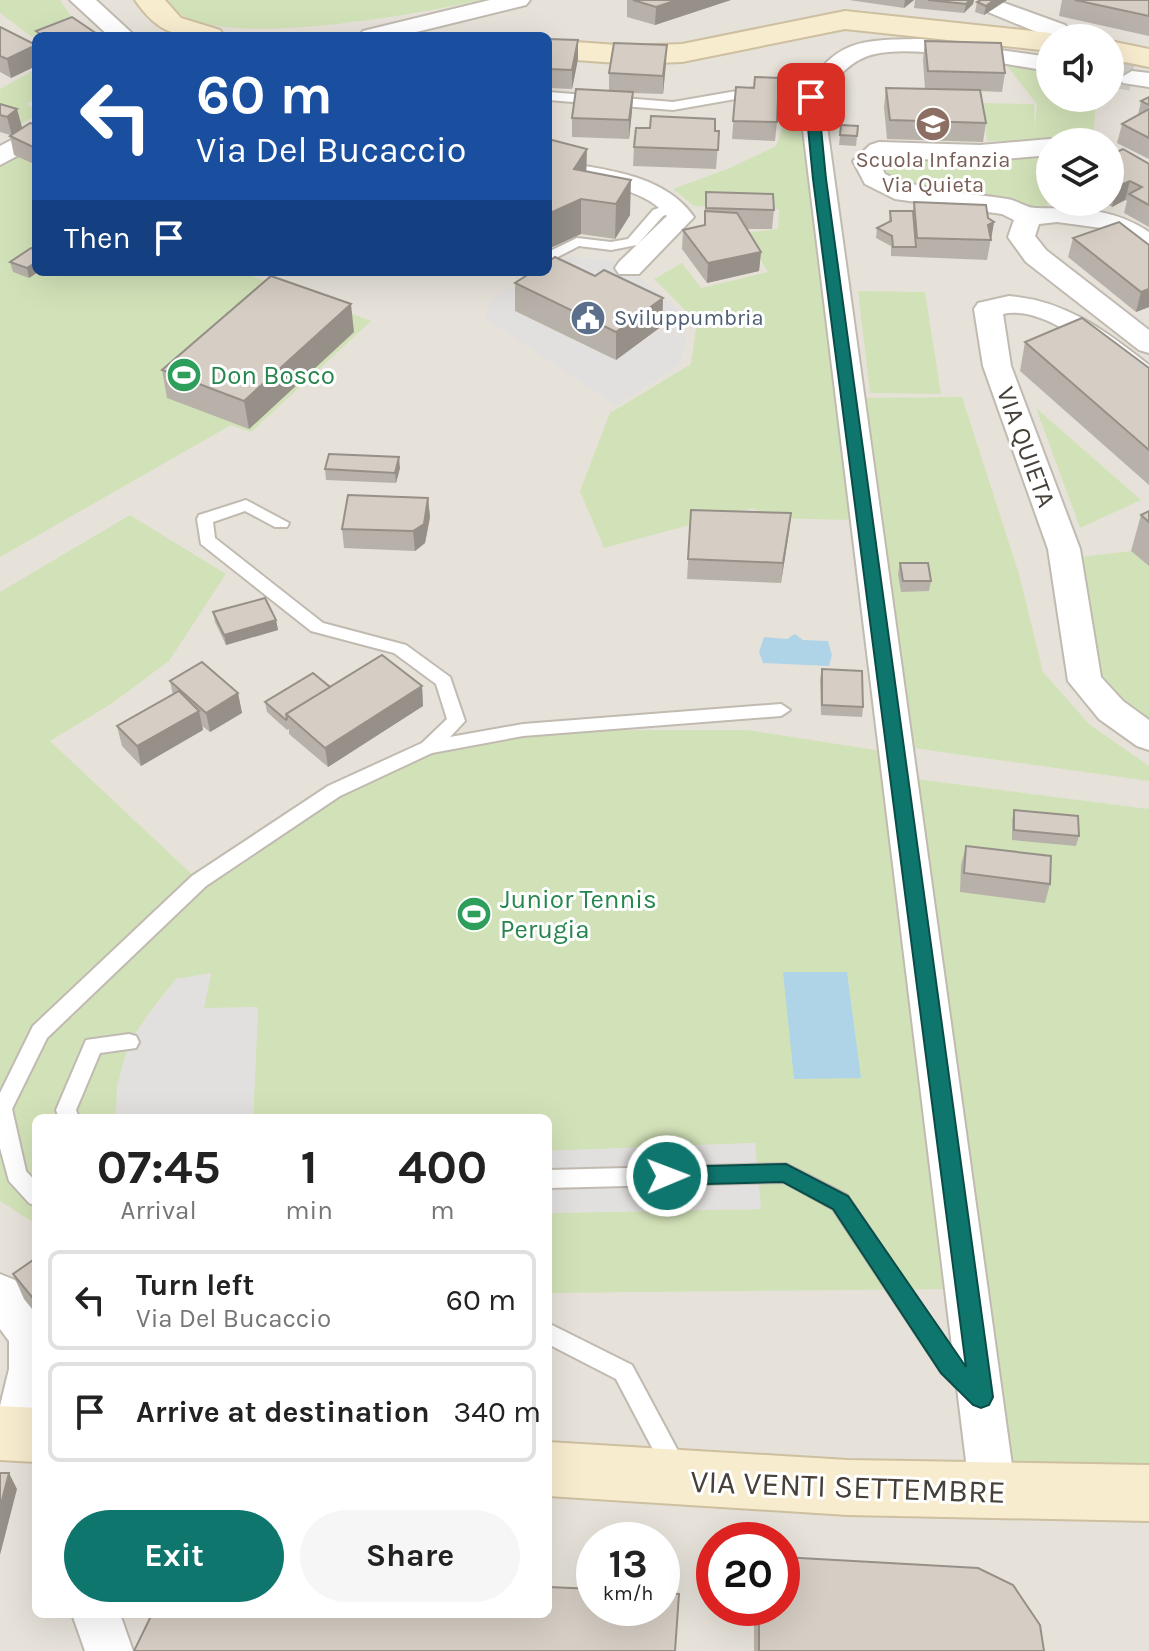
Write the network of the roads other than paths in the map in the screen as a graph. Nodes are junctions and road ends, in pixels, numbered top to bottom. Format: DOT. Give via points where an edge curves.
graph roads {
  1 [pos="82,0"];
  2 [pos="126,0"];
  3 [pos="149,0"];
  4 [pos="518,0"];
  5 [pos="987,4"];
  6 [pos="1041,24"];
  7 [pos="118,32"];
  8 [pos="159,32"];
  9 [pos="197,32"];
  10 [pos="387,32"];
  11 [pos="1036,40"];
  12 [pos="552,49"];
  13 [pos="1036,62"];
  14 [pos="783,87"];
  15 [pos="552,96"];
  16 [pos="32,137"];
  17 [pos="1036,148"];
  18 [pos="0,157"];
  19 [pos="552,169"];
  20 [pos="676,206"];
  21 [pos="1028,217"];
  22 [pos="1149,244"];
  23 [pos="552,256"];
  24 [pos="629,268"];
  25 [pos="1149,344"];
  26 [pos="1149,379"];
  27 [pos="281,523"];
  28 [pos="781,710"];
  29 [pos="1149,737"];
  30 [pos="428,747"];
  31 [pos="129,1042"];
  32 [pos="68,1114"];
  33 [pos="552,1179"];
  34 [pos="32,1193"];
  35 [pos="0,1294"];
  36 [pos="552,1335"];
  37 [pos="981,1397"];
  38 [pos="17,1434"];
  39 [pos="552,1469"];
  40 [pos="681,1480"];
  41 [pos="1149,1493"];
  42 [pos="993,1494"];
  43 [pos="97,1618"];
  44 [pos="109,1651"];
  1 -- 7 [label="street"];
  2 -- 8 [label="street" via="139,21"];
  3 -- 9 [label="street" via="171,24"];
  4 -- 10 [label="street"];
  5 -- 6 [label="street"];
  11 -- 12 [label="street" via="845,20 659,55"];
  13 -- 37 [label="street" via="921,46 869,47 831,67 811,97"];
  14 -- 15 [label="lane" via="673,106"];
  16 -- 18 [label="street"];
  17 -- 21 [label="street" via="980,153 879,150 866,161 874,179 904,193 1009,207"];
  19 -- 20 [label="street" via="639,189"];
  20 -- 23 [label="lane" via="658,213 632,242 577,242"];
  20 -- 24 [label="street" via="681,217"];
  21 -- 22 [label="street" via="1057,214 1116,222"];
  21 -- 25 [label="street" via="1021,237 1036,256"];
  26 -- 29 [label="street, VIA QUIETA" via="1072,320 1032,308 1000,304 988,309 997,366 1064,549 1085,681 1111,710"];
  27 -- 30 [label="lane" via="246,505 205,519 207,540 317,627 400,649 444,681 456,721"];
  28 -- 30 [label="lane" via="543,726"];
  30 -- 34 [label="lane" via="334,791 199,881 40,1032 2,1109 16,1175"];
  31 -- 32 [label="lane" via="93,1046"];
  33 -- 37 [label="lane" via="786,1173 840,1202 949,1365"];
  35 -- 38 [label="street" via="31,1335 31,1369"];
  36 -- 40 [label="lane" via="624,1372"];
  37 -- 42 [label="street"];
  39 -- 40 [label="street, VIA VENTI SETTEMBRE"];
  40 -- 42 [label="street, VIA VENTI SETTEMBRE"];
  41 -- 42 [label="street, VIA VENTI SETTEMBRE"];
  43 -- 44 [label="street"];
}
